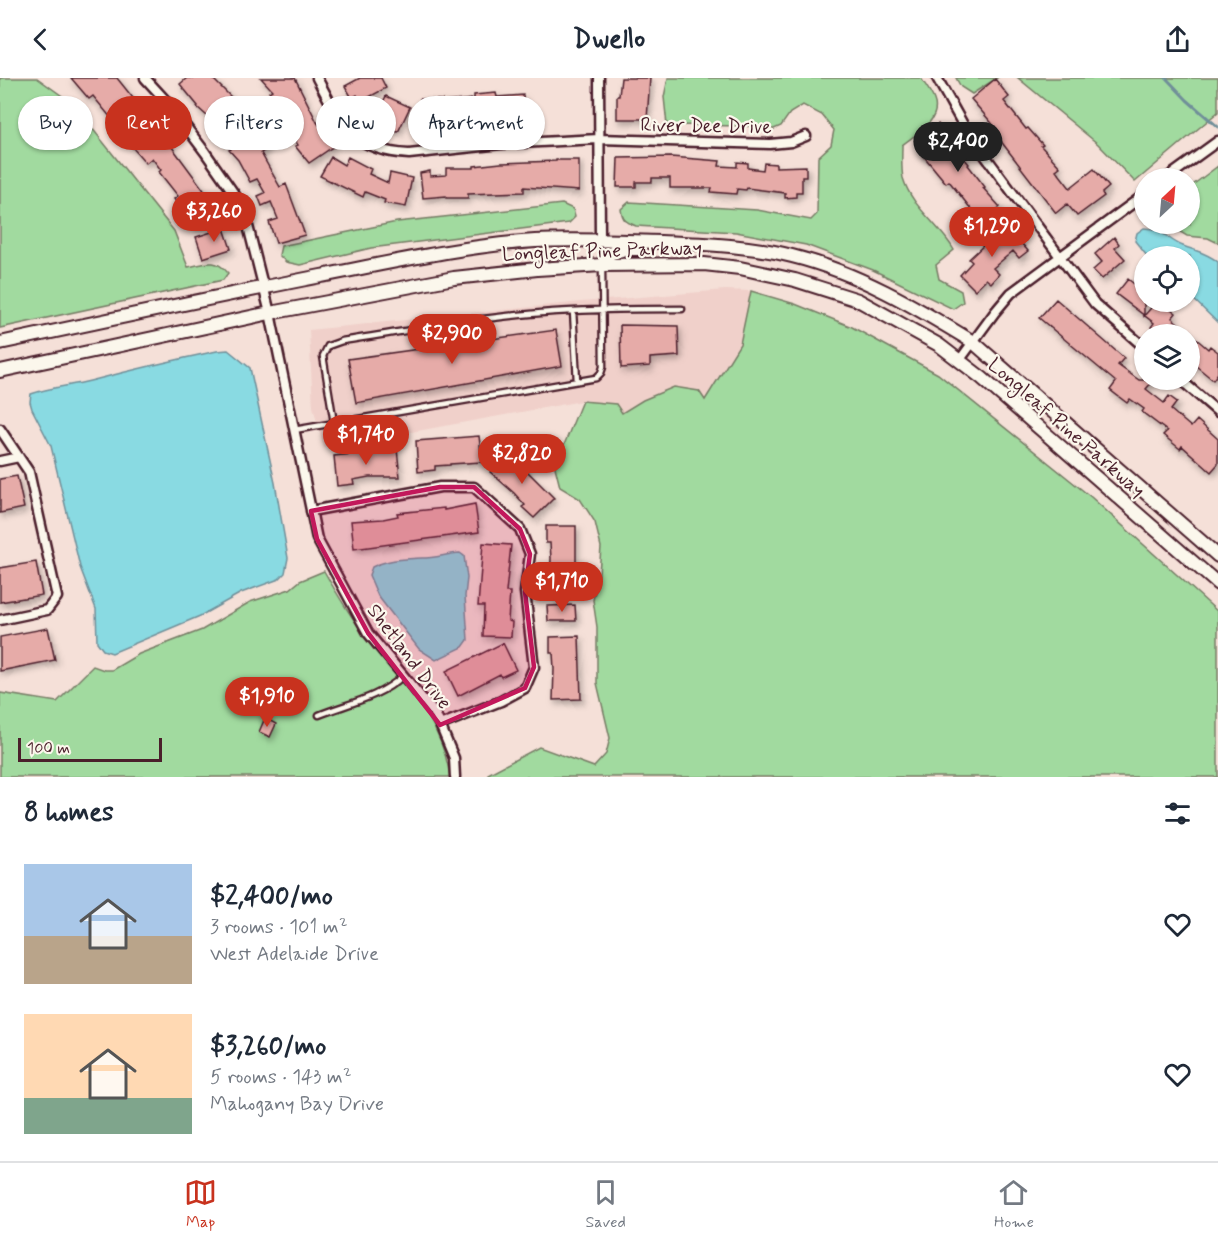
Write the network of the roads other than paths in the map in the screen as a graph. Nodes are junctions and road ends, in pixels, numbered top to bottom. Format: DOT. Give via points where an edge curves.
graph roads {
  1 [pos="145,78"];
  2 [pos="317,78"];
  3 [pos="599,78"];
  4 [pos="937,78"];
  5 [pos="806,136"];
  6 [pos="599,139"];
  7 [pos="1218,141"];
  8 [pos="1181,168"];
  9 [pos="1134,202"];
  10 [pos="600,240"];
  11 [pos="737,246"];
  12 [pos="1060,257"];
  13 [pos="602,265"];
  14 [pos="263,287"];
  15 [pos="602,309"];
  16 [pos="682,309"];
  17 [pos="573,311"];
  18 [pos="270,314"];
  19 [pos="1134,338"];
  20 [pos="973,342"];
  21 [pos="0,343"];
  22 [pos="959,361"];
  23 [pos="0,371"];
  24 [pos="577,381"];
  25 [pos="1193,390"];
  26 [pos="1218,412"];
  27 [pos="334,423"];
  28 [pos="0,429"];
  29 [pos="294,430"];
  30 [pos="19,457"];
  31 [pos="0,461"];
  32 [pos="311,511"];
  33 [pos="1218,556"];
  34 [pos="1218,584"];
  35 [pos="0,620"];
  36 [pos="403,676"];
  37 [pos="319,715"];
  38 [pos="440,724"];
  39 [pos="455,777"];
  1 -- 14 [label="street, Shetland Drive" via="235,195 245,214"];
  2 -- 6 [label="street, River Dee Drive" via="345,126 374,149 409,154"];
  3 -- 6 [label="street"];
  4 -- 12 [label="street" via="966,130"];
  5 -- 6 [label="street, River Dee Drive" via="770,144"];
  6 -- 10 [label="street"];
  7 -- 8 [label="street"];
  9 -- 12 [label="street"];
  10 -- 11 [label="main road, Longleaf Pine Parkway"];
  10 -- 14 [label="main road, Longleaf Pine Parkway" via="449,251"];
  11 -- 13 [label="main road" via="732,253 625,249 608,254"];
  11 -- 20 [label="main road, Longleaf Pine Parkway" via="793,256 847,273"];
  12 -- 19 [label="street" via="1095,304"];
  12 -- 20 [label="street" via="1011,293"];
  13 -- 15 [label="lane"];
  13 -- 18 [label="main road, Longleaf Pine Parkway" via="454,278"];
  13 -- 22 [label="main road, Longleaf Pine Parkway" via="704,264 795,280 858,300 939,345"];
  14 -- 18 [label="street, Shetland Drive"];
  14 -- 21 [label="main road, Longleaf Pine Parkway"];
  15 -- 16 [label="lane"];
  15 -- 17 [label="lane"];
  15 -- 24 [label="lane" via="602,373"];
  17 -- 24 [label="lane"];
  17 -- 27 [label="lane" via="455,323 328,345 323,356"];
  18 -- 23 [label="main road, Longleaf Pine Parkway"];
  18 -- 29 [label="street, Shetland Drive"];
  20 -- 22 [label="street"];
  20 -- 33 [label="main road, Longleaf Pine Parkway"];
  22 -- 34 [label="main road, Longleaf Pine Parkway"];
  24 -- 27 [label="lane"];
  25 -- 26 [label="street"];
  27 -- 29 [label="lane"];
  28 -- 30 [label="street"];
  29 -- 32 [label="street, Shetland Drive"];
  30 -- 31 [label="street"];
  30 -- 35 [label="street" via="29,472 57,597 47,610"];
  32 -- 36 [label="street, Shetland Drive" via="317,539 346,596 368,633"];
  32 -- 38 [label="street" via="440,487 474,487 520,529 530,554 525,592 534,667 530,678 517,693"];
  36 -- 37 [label="lane" via="375,695"];
  36 -- 38 [label="street, Shetland Drive"];
  38 -- 39 [label="street, Shetland Drive" via="454,758"];
}
